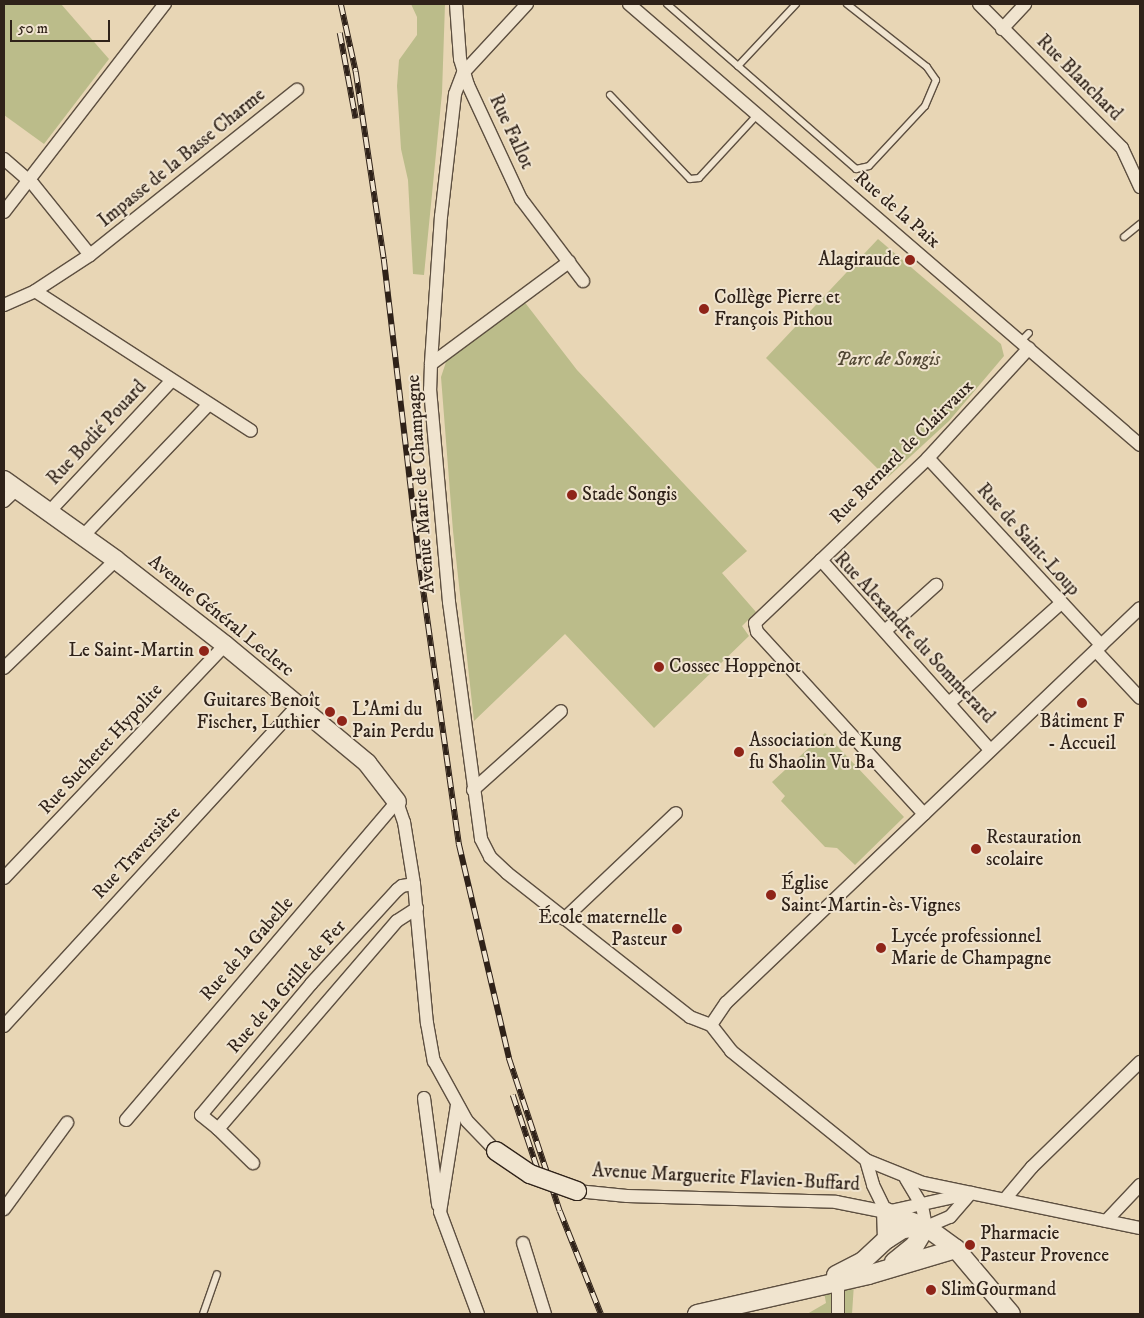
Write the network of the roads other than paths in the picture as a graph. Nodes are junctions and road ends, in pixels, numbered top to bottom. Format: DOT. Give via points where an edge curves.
graph roads {
  1 [pos="165,4"];
  2 [pos="456,4"];
  3 [pos="527,4"];
  4 [pos="629,4"];
  5 [pos="667,4"];
  6 [pos="796,4"];
  7 [pos="847,4"];
  8 [pos="979,4"];
  9 [pos="1025,4"];
  10 [pos="1002,29"];
  11 [pos="738,66"];
  12 [pos="463,72"];
  13 [pos="297,90"];
  14 [pos="610,95"];
  15 [pos="758,114"];
  16 [pos="4,159"];
  17 [pos="28,179"];
  18 [pos="1140,187"];
  19 [pos="4,212"];
  20 [pos="1140,224"];
  21 [pos="1124,237"];
  22 [pos="90,255"];
  23 [pos="569,262"];
  24 [pos="583,281"];
  25 [pos="35,291"];
  26 [pos="4,305"];
  27 [pos="1026,341"];
  28 [pos="431,364"];
  29 [pos="172,380"];
  30 [pos="210,404"];
  31 [pos="251,431"];
  32 [pos="1140,445"];
  33 [pos="928,458"];
  34 [pos="10,484"];
  35 [pos="4,501"];
  36 [pos="50,512"];
  37 [pos="83,536"];
  38 [pos="116,560"];
  39 [pos="821,560"];
  40 [pos="936,585"];
  41 [pos="1060,604"];
  42 [pos="1140,608"];
  43 [pos="885,630"];
  44 [pos="225,645"];
  45 [pos="1098,648"];
  46 [pos="4,668"];
  47 [pos="1140,698"];
  48 [pos="949,703"];
  49 [pos="298,705"];
  50 [pos="561,711"];
  51 [pos="990,750"];
  52 [pos="473,790"];
  53 [pos="396,802"];
  54 [pos="676,813"];
  55 [pos="924,814"];
  56 [pos="4,878"];
  57 [pos="414,884"];
  58 [pos="417,908"];
  59 [pos="564,919"];
  60 [pos="711,1025"];
  61 [pos="4,1026"];
  62 [pos="1140,1062"];
  63 [pos="424,1098"];
  64 [pos="457,1106"];
  65 [pos="126,1120"];
  66 [pos="67,1123"];
  67 [pos="214,1126"];
  68 [pos="496,1151"];
  69 [pos="866,1160"];
  70 [pos="253,1163"];
  71 [pos="906,1179"];
  72 [pos="1140,1185"];
  73 [pos="577,1190"];
  74 [pos="971,1193"];
  75 [pos="1005,1199"];
  76 [pos="922,1206"];
  77 [pos="4,1209"];
  78 [pos="440,1212"];
  79 [pos="886,1212"];
  80 [pos="1106,1221"];
  81 [pos="926,1227"];
  82 [pos="1140,1228"];
  83 [pos="887,1239"];
  84 [pos="523,1244"];
  85 [pos="956,1249"];
  86 [pos="890,1266"];
  87 [pos="217,1274"];
  88 [pos="838,1288"];
  89 [pos="801,1289"];
  90 [pos="203,1314"];
  91 [pos="478,1314"];
  92 [pos="545,1314"];
  93 [pos="697,1314"];
  94 [pos="838,1314"];
  95 [pos="1011,1314"];
  1 -- 17 [label="street"];
  2 -- 12 [label="street, Rue Fallot"];
  3 -- 12 [label="street, Avenue Marie de Champagne"];
  4 -- 15 [label="street, Rue de la Paix"];
  5 -- 11 [label="lane"];
  6 -- 11 [label="lane"];
  7 -- 11 [label="lane" via="928,67 936,80 925,106 869,166 856,169"];
  8 -- 10 [label="street, Rue Blanchard"];
  9 -- 10 [label="street"];
  10 -- 18 [label="street, Rue Blanchard" via="1122,148"];
  12 -- 23 [label="street, Rue Fallot" via="522,199"];
  12 -- 28 [label="street, Avenue Marie de Champagne" via="455,94 441,216"];
  13 -- 22 [label="street, Impasse de la Basse Charme"];
  14 -- 15 [label="lane" via="690,179 699,178"];
  15 -- 27 [label="street, Rue de la Paix"];
  16 -- 17 [label="street"];
  17 -- 19 [label="street"];
  17 -- 22 [label="street"];
  20 -- 21 [label="lane"];
  22 -- 25 [label="street, Impasse de la Basse Charme"];
  23 -- 24 [label="street, Rue Fallot"];
  23 -- 28 [label="street"];
  25 -- 26 [label="street, Impasse de la Basse Charme"];
  25 -- 29 [label="street, Rue Bodié Pouard"];
  27 -- 32 [label="street, Rue de la Paix"];
  27 -- 33 [label="street, Rue Bernard de Clairvaux"];
  28 -- 52 [label="street, Avenue Marie de Champagne" via="430,389 448,602"];
  29 -- 30 [label="street, Rue Bodié Pouard"];
  29 -- 36 [label="street, Rue Bodié Pouard"];
  30 -- 31 [label="street, Rue Bodié Pouard"];
  30 -- 37 [label="street"];
  33 -- 39 [label="street, Rue Bernard de Clairvaux"];
  33 -- 41 [label="street, Rue de Saint-Loup"];
  34 -- 35 [label="street"];
  34 -- 36 [label="main road, Avenue Général Leclerc"];
  36 -- 37 [label="main road, Avenue Général Leclerc"];
  37 -- 38 [label="main road, Avenue Général Leclerc"];
  38 -- 44 [label="main road, Avenue Général Leclerc"];
  38 -- 46 [label="street"];
  39 -- 43 [label="street, Rue Alexandre du Sommerard"];
  39 -- 55 [label="street, Rue Alexandre du Sommerard" via="755,627"];
  40 -- 43 [label="street"];
  41 -- 45 [label="street, Rue de Saint-Loup"];
  41 -- 48 [label="street"];
  42 -- 45 [label="street"];
  43 -- 48 [label="street, Rue Alexandre du Sommerard"];
  44 -- 49 [label="main road, Avenue Général Leclerc"];
  44 -- 56 [label="street, Rue Suchetet Hypolite"];
  45 -- 47 [label="street, Rue de Saint-Loup"];
  45 -- 51 [label="street"];
  48 -- 51 [label="street, Rue Alexandre du Sommerard"];
  49 -- 53 [label="main road, Avenue Général Leclerc" via="367,762"];
  49 -- 61 [label="street, Rue Traversière"];
  50 -- 52 [label="street"];
  51 -- 55 [label="street"];
  52 -- 59 [label="street, Avenue Marie de Champagne" via="481,839 490,857"];
  53 -- 57 [label="street, Avenue Marguerite Flavien-Buffard" via="404,822"];
  53 -- 65 [label="street, Rue de la Gabelle"];
  54 -- 59 [label="street"];
  55 -- 60 [label="street" via="726,1003"];
  57 -- 58 [label="street, Avenue Marguerite Flavien-Buffard"];
  57 -- 67 [label="street, Rue de la Grille de Fer" via="402,886 311,984 201,1115"];
  58 -- 64 [label="street, Avenue Marguerite Flavien-Buffard" via="430,1043 439,1072"];
  58 -- 67 [label="street" via="397,921"];
  59 -- 60 [label="street, Avenue Marie de Champagne" via="690,1017"];
  60 -- 69 [label="street, Avenue Marie de Champagne" via="731,1051"];
  62 -- 75 [label="street" via="1032,1167"];
  63 -- 78 [label="street"];
  64 -- 68 [label="street, Avenue Marguerite Flavien-Buffard"];
  64 -- 78 [label="street"];
  66 -- 77 [label="street"];
  67 -- 70 [label="street"];
  68 -- 73 [label="main road, Avenue Marguerite Flavien-Buffard, bridge" via="530,1174"];
  69 -- 71 [label="street, Avenue Marie de Champagne"];
  69 -- 79 [label="street" via="872,1185"];
  71 -- 74 [label="street, Avenue Marie de Champagne"];
  71 -- 76 [label="street"];
  72 -- 80 [label="street"];
  73 -- 79 [label="street, Avenue Marguerite Flavien-Buffard" via="627,1196 836,1202"];
  74 -- 75 [label="street, Avenue Marie de Champagne"];
  74 -- 76 [label="street"];
  74 -- 81 [label="street" via="950,1217"];
  75 -- 80 [label="street, Avenue Marie de Champagne"];
  76 -- 79 [label="street"];
  76 -- 81 [label="street"];
  78 -- 91 [label="street"];
  79 -- 81 [label="main road"];
  79 -- 83 [label="main road"];
  80 -- 82 [label="street, Avenue Marie de Champagne"];
  81 -- 83 [label="main road" via="903,1230"];
  81 -- 85 [label="main road"];
  81 -- 86 [label="main road" via="915,1245"];
  83 -- 89 [label="main road" via="848,1270"];
  84 -- 92 [label="street"];
  85 -- 86 [label="main road"];
  85 -- 95 [label="main road"];
  86 -- 89 [label="main road" via="868,1275"];
  87 -- 90 [label="lane"];
  88 -- 94 [label="street"];
  89 -- 93 [label="main road"];
}
